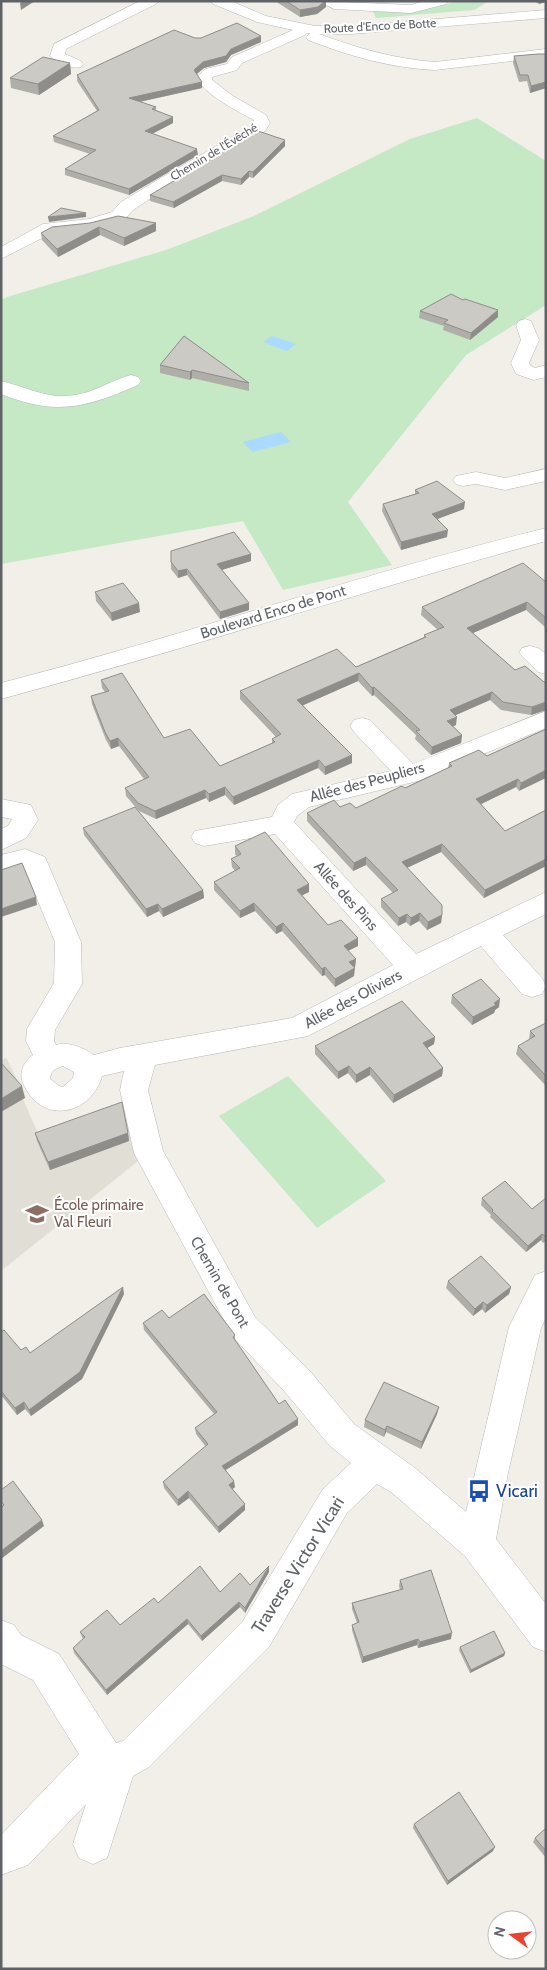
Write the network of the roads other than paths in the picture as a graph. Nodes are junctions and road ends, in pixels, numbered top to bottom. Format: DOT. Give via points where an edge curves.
graph roads {
  1 [pos="151,1"];
  2 [pos="218,1"];
  3 [pos="441,1"];
  4 [pos="334,2"];
  5 [pos="492,6"];
  6 [pos="546,14"];
  7 [pos="472,21"];
  8 [pos="296,29"];
  9 [pos="546,53"];
  10 [pos="76,64"];
  11 [pos="1,254"];
  12 [pos="525,325"];
  13 [pos="546,371"];
  14 [pos="131,381"];
  15 [pos="1,387"];
  16 [pos="546,475"];
  17 [pos="463,480"];
  18 [pos="546,534"];
  19 [pos="1,691"];
  20 [pos="546,719"];
  21 [pos="362,726"];
  22 [pos="409,775"];
  23 [pos="1,808"];
  24 [pos="281,824"];
  25 [pos="204,837"];
  26 [pos="1,841"];
  27 [pos="1,866"];
  28 [pos="546,902"];
  29 [pos="485,932"];
  30 [pos="412,968"];
  31 [pos="532,986"];
  32 [pos="145,1056"];
  33 [pos="48,1057"];
  34 [pos="88,1068"];
  35 [pos="546,1285"];
  36 [pos="382,1466"];
  37 [pos="477,1544"];
  38 [pos="546,1634"];
  39 [pos="1,1638"];
  40 [pos="110,1760"];
  41 [pos="94,1844"];
  42 [pos="1,1856"];
  1 -- 10 [label="street" via="59,47 57,56"];
  2 -- 8 [label="street, Route d'Enco de Botte"];
  3 -- 4 [label="street" via="411,9"];
  5 -- 7 [label="street"];
  6 -- 7 [label="street, Route d'Enco de Botte"];
  7 -- 8 [label="street, Route d'Enco de Botte" via="351,30"];
  8 -- 9 [label="street" via="346,48 409,65 435,66"];
  8 -- 11 [label="street, Chemin de l'Évêché" via="237,60 232,67 204,76 205,81 228,99 262,118 259,128 165,182 127,206 118,216 90,224 49,228"];
  12 -- 13 [label="street" via="530,340 520,363 523,370 534,374"];
  14 -- 15 [label="street" via="97,396 64,403 25,398"];
  16 -- 17 [label="street" via="505,484 476,478"];
  18 -- 19 [label="street, Boulevard Enco de Pont"];
  20 -- 22 [label="street, Allée des Peupliers"];
  21 -- 22 [label="street"];
  22 -- 24 [label="street, Allée des Peupliers" via="301,800 287,810"];
  23 -- 26 [label="street" via="22,811 25,820 17,832"];
  24 -- 25 [label="street"];
  24 -- 30 [label="street, Allée des Pins"];
  27 -- 33 [label="street" via="26,858 36,864 68,942 68,984 42,1030 40,1041"];
  28 -- 29 [label="street, Allée des Oliviers"];
  29 -- 30 [label="street, Allée des Oliviers"];
  29 -- 31 [label="street"];
  30 -- 32 [label="street, Allée des Oliviers" via="298,1028"];
  32 -- 34 [label="street, Allée des Oliviers"];
  32 -- 36 [label="street, Chemin de Pont" via="134,1090 148,1153 244,1326 342,1436"];
  33 -- 34 [label="street" via="74,1056"];
  33 -- 34 [label="street" via="34,1071 33,1079 36,1088 53,1098 76,1094 88,1078"];
  35 -- 37 [label="street" via="525,1327"];
  36 -- 37 [label="street" via="403,1480"];
  36 -- 40 [label="street, Traverse Victor Vicari" via="367,1471 335,1501 256,1634 136,1754"];
  37 -- 38 [label="street"];
  39 -- 40 [label="street" via="8,1648 46,1667"];
  40 -- 41 [label="street"];
  40 -- 42 [label="street, Traverse Victor Vicari" via="14,1851"];
}
